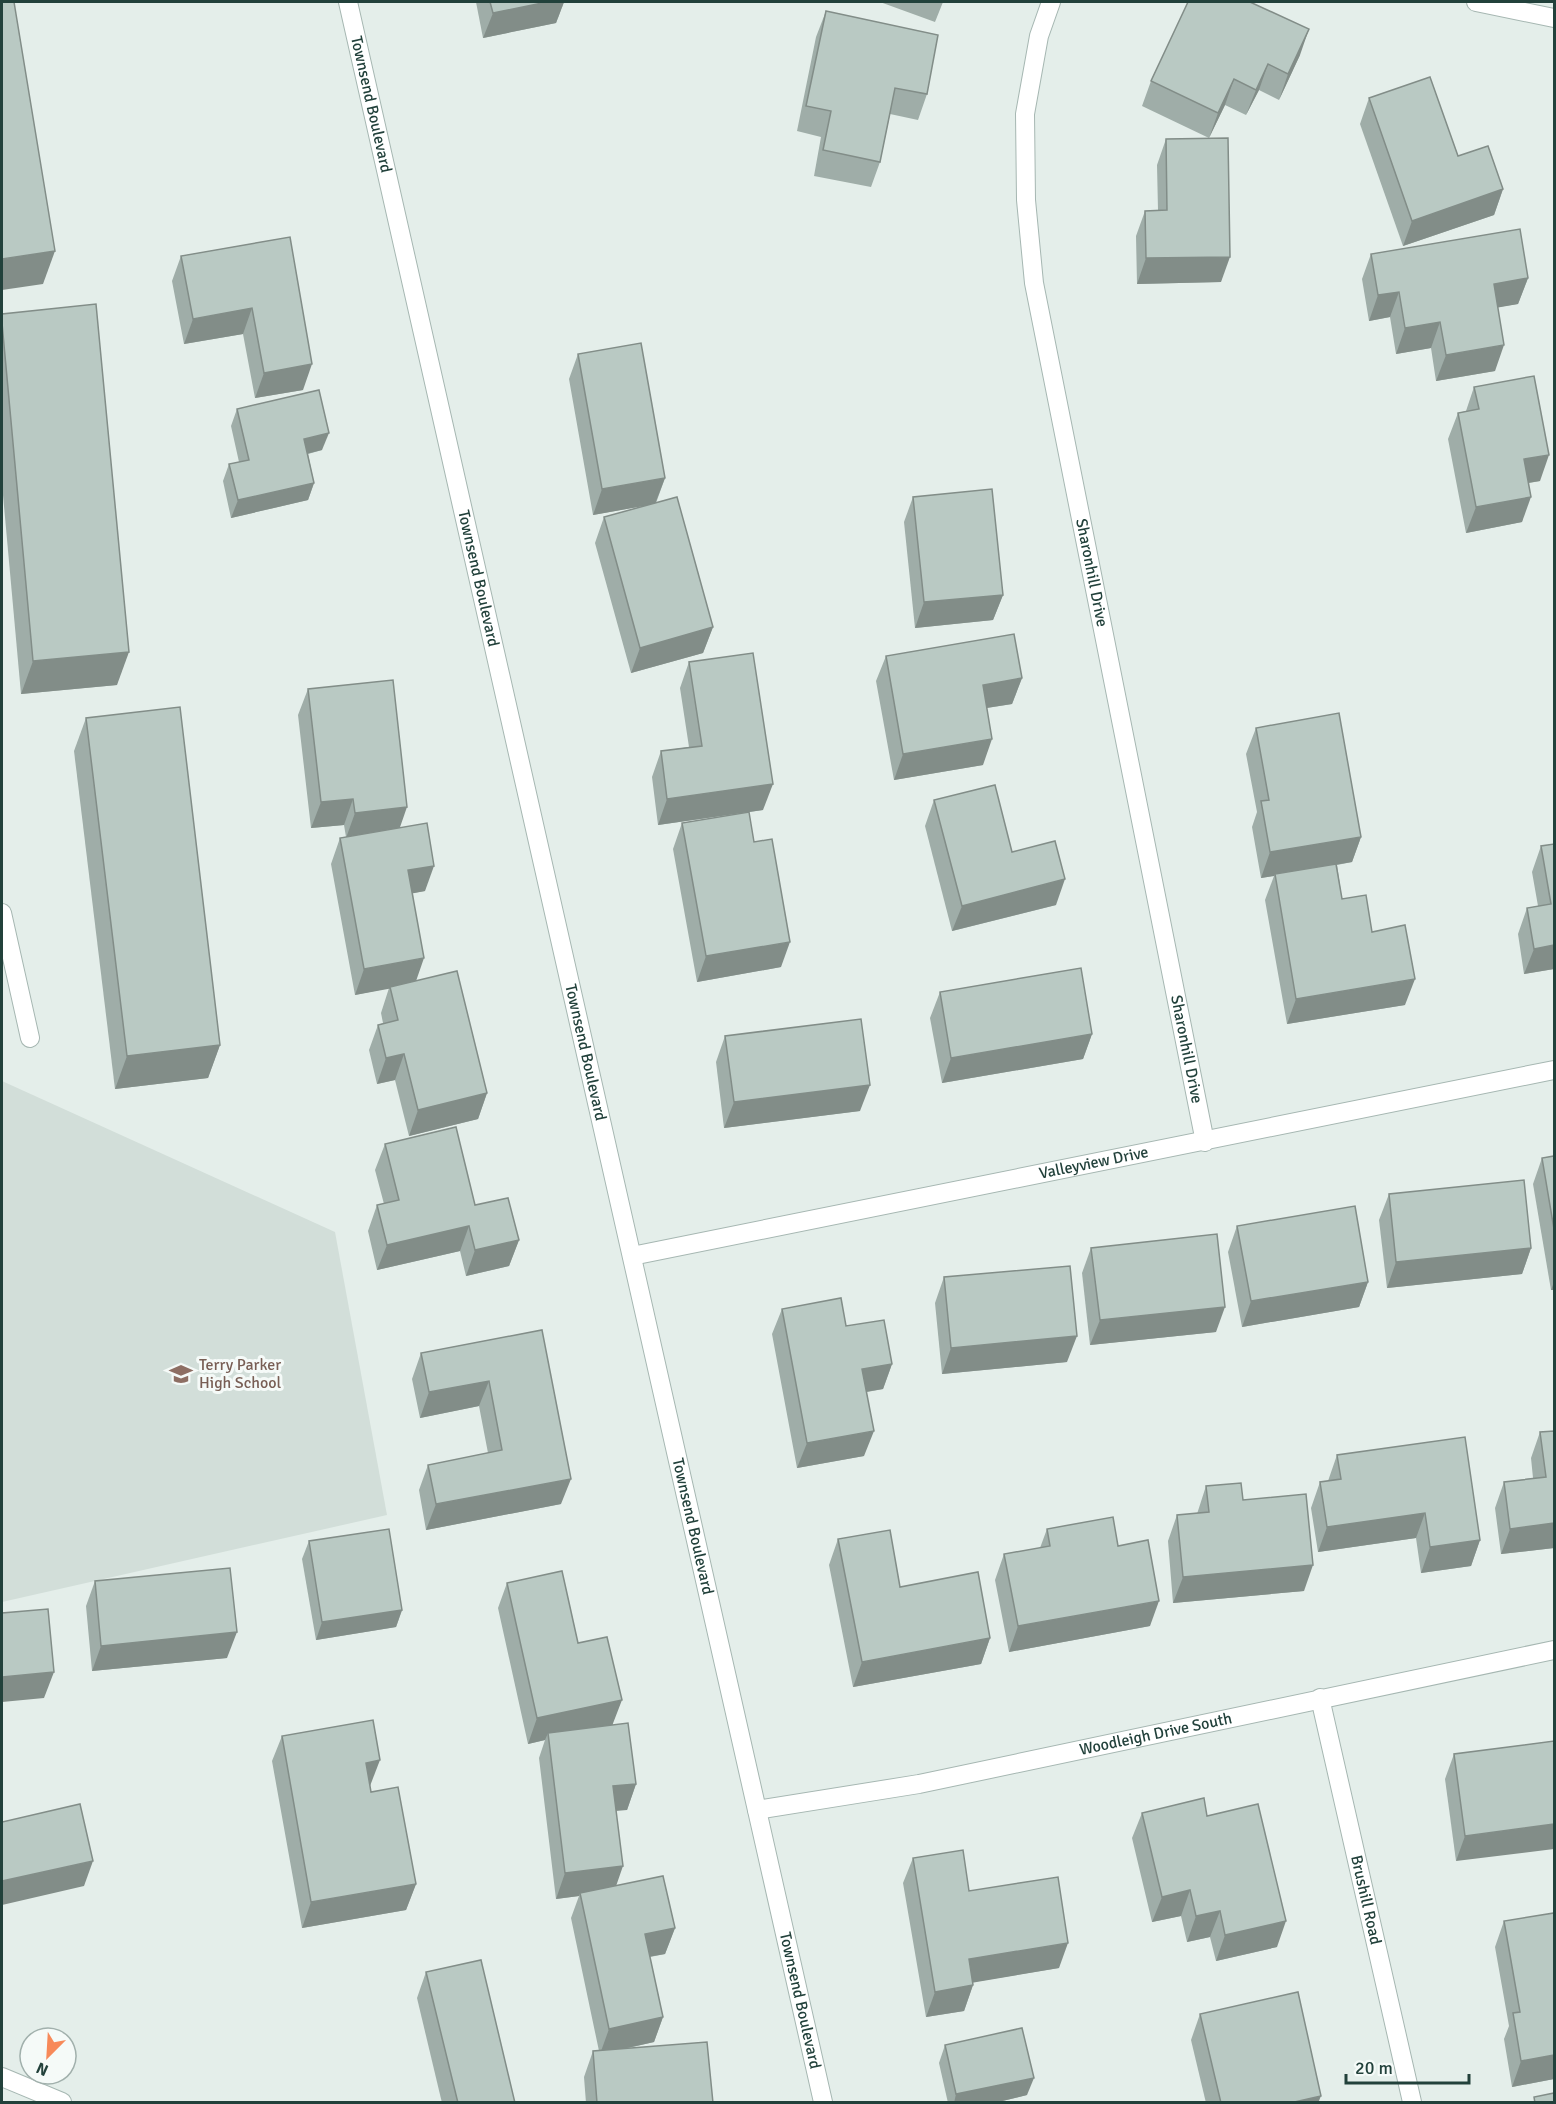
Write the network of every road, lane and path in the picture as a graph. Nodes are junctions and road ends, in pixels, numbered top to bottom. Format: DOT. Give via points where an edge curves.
graph roads {
  1 [pos="348,2"];
  2 [pos="1051,2"];
  3 [pos="1476,2"];
  4 [pos="1554,18"];
  5 [pos="2,913"];
  6 [pos="30,1038"];
  7 [pos="1554,1070"];
  8 [pos="1205,1142"];
  9 [pos="632,1256"];
  10 [pos="1554,1650"];
  11 [pos="1320,1698"];
  12 [pos="757,1810"];
  13 [pos="2,2077"];
  14 [pos="62,2103"];
  15 [pos="823,2103"];
  16 [pos="1412,2103"];
  1 -- 9 [label="street, Townsend Boulevard"];
  2 -- 8 [label="street, Sharonhill Drive" via="1039,36 1025,114 1026,200 1034,283"];
  3 -- 4 [label="street"];
  5 -- 6 [label="street"];
  7 -- 8 [label="street, Valleyview Drive"];
  8 -- 9 [label="street, Valleyview Drive"];
  9 -- 12 [label="street, Townsend Boulevard"];
  10 -- 11 [label="street, Woodleigh Drive South"];
  11 -- 12 [label="street, Woodleigh Drive South" via="919,1784"];
  11 -- 16 [label="street, Brushill Road"];
  12 -- 15 [label="street, Townsend Boulevard"];
  13 -- 14 [label="street"];
}
